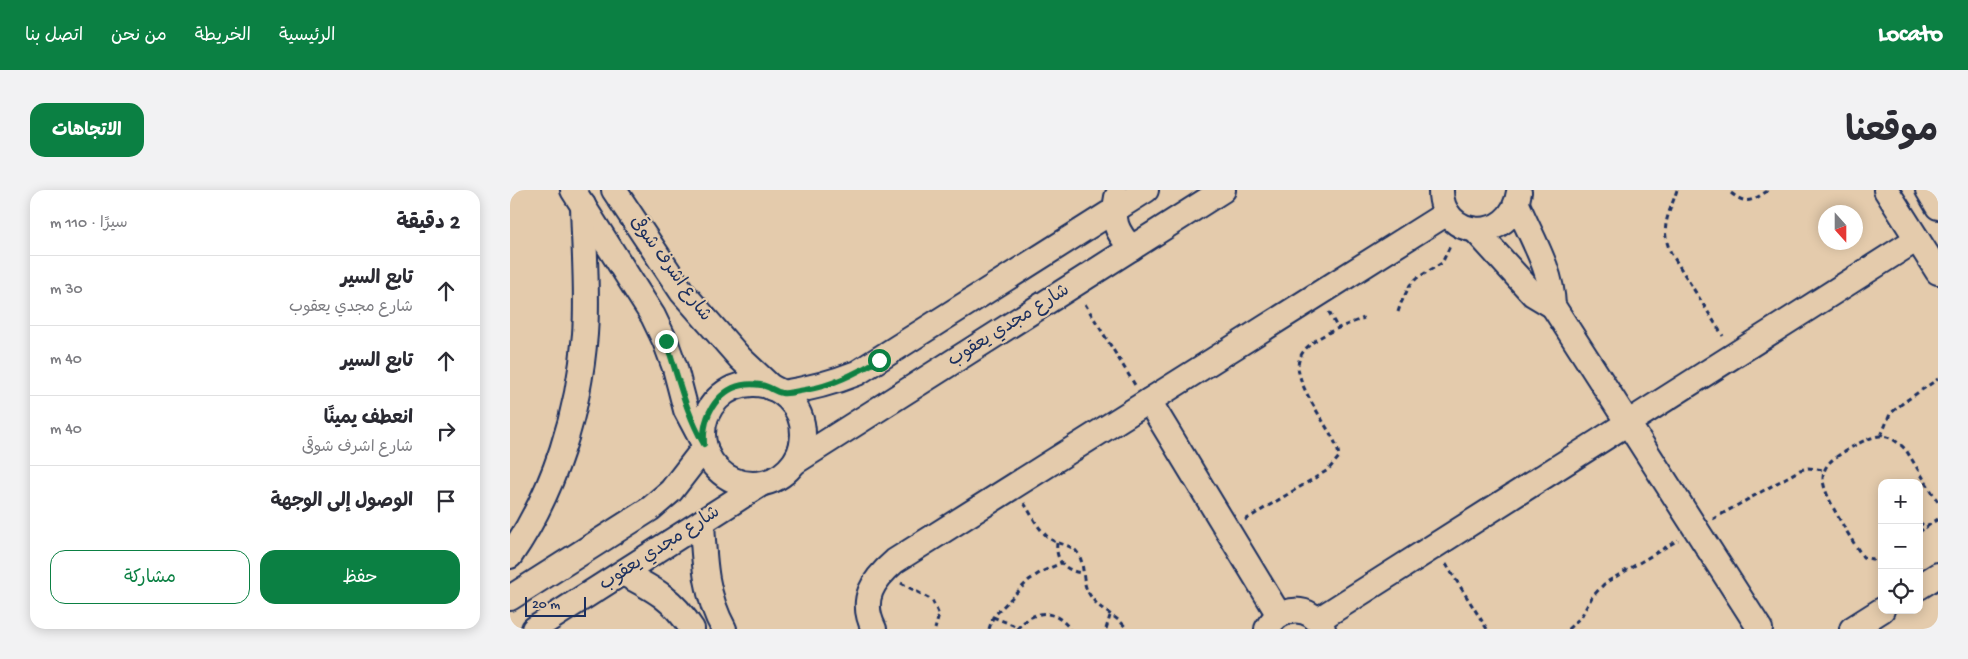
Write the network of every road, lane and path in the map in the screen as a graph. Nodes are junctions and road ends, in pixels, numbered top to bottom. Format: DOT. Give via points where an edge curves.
graph roads {
  1 [pos="614,190"];
  2 [pos="1146,190"];
  3 [pos="1223,190"];
  4 [pos="1441,190"];
  5 [pos="1677,190"];
  6 [pos="1769,190"];
  7 [pos="1886,190"];
  8 [pos="1928,190"];
  9 [pos="1731,193"];
  10 [pos="578,197"];
  11 [pos="1518,197"];
  12 [pos="1116,200"];
  13 [pos="1938,207"];
  14 [pos="1447,212"];
  15 [pos="1476,232"];
  16 [pos="1917,239"];
  17 [pos="1132,248"];
  18 [pos="1938,272"];
  19 [pos="1083,301"];
  20 [pos="1553,306"];
  21 [pos="1398,312"];
  22 [pos="1364,318"];
  23 [pos="1734,355"];
  24 [pos="1938,379"];
  25 [pos="777,390"];
  26 [pos="1148,402"];
  27 [pos="1628,423"];
  28 [pos="1881,436"];
  29 [pos="704,445"];
  30 [pos="796,462"];
  31 [pos="761,484"];
  32 [pos="1014,486"];
  33 [pos="1938,502"];
  34 [pos="1938,519"];
  35 [pos="702,522"];
  36 [pos="1922,524"];
  37 [pos="1927,528"];
  38 [pos="1923,530"];
  39 [pos="1227,531"];
  40 [pos="1058,543"];
  41 [pos="1434,545"];
  42 [pos="510,556"];
  43 [pos="1878,557"];
  44 [pos="1061,563"];
  45 [pos="623,573"];
  46 [pos="881,573"];
  47 [pos="1082,573"];
  48 [pos="1938,575"];
  49 [pos="1923,584"];
  50 [pos="510,598"];
  51 [pos="1878,613"];
  52 [pos="1110,616"];
  53 [pos="993,617"];
  54 [pos="1273,622"];
  55 [pos="1320,624"];
  56 [pos="1017,628"];
  57 [pos="534,629"];
  58 [pos="692,629"];
  59 [pos="724,629"];
  60 [pos="874,629"];
  61 [pos="935,629"];
  62 [pos="989,629"];
  63 [pos="1070,629"];
  64 [pos="1106,629"];
  65 [pos="1127,629"];
  66 [pos="1487,629"];
  67 [pos="1760,629"];
  68 [pos="1852,629"];
  1 -- 25 [label="street, شارع اشرف شوقى" via="682,292 740,358"];
  2 -- 12 [label="street"];
  3 -- 17 [label="street, شارع مجدي يعقوب"];
  4 -- 14 [label="street"];
  5 -- 23 [label="path" via="1664,230 1667,245"];
  6 -- 9 [label="path" via="1748,201"];
  7 -- 16 [label="street"];
  8 -- 13 [label="street"];
  10 -- 29 [label="street, شارع اشرف شوقى" via="653,316 675,368 686,410"];
  10 -- 42 [label="street" via="585,333 580,378 557,465 539,506"];
  11 -- 15 [label="street" via="1511,216 1500,225"];
  11 -- 20 [label="street" via="1548,273"];
  12 -- 17 [label="street" via="1115,225"];
  12 -- 25 [label="street" via="857,373 808,390"];
  14 -- 15 [label="street" via="1459,224"];
  14 -- 26 [label="street"];
  15 -- 20 [label="street" via="1532,294"];
  15 -- 21 [label="path" via="1469,246 1455,240 1452,242 1443,262 1410,285"];
  16 -- 18 [label="street"];
  16 -- 23 [label="street"];
  17 -- 30 [label="street, شارع مجدي يعقوب"];
  19 -- 26 [label="path"];
  20 -- 27 [label="street"];
  22 -- 39 [label="path" via="1314,341 1300,355 1298,365 1302,383 1339,450 1336,463"];
  23 -- 27 [label="street"];
  24 -- 28 [label="path" via="1890,414"];
  25 -- 29 [label="street" via="749,384 722,396 705,420"];
  25 -- 30 [label="street" via="793,404 801,417 804,432"];
  26 -- 32 [label="street"];
  26 -- 39 [label="street"];
  27 -- 41 [label="street"];
  27 -- 67 [label="street"];
  28 -- 33 [label="path" via="1901,445"];
  28 -- 43 [label="path" via="1872,437 1835,457 1824,470 1823,478 1826,495 1863,557"];
  29 -- 31 [label="street" via="710,461 720,472 732,480"];
  29 -- 50 [label="street" via="670,491 650,509"];
  30 -- 31 [label="street" via="781,477"];
  31 -- 35 [label="street, شارع مجدي يعقوب"];
  32 -- 40 [label="path" via="1040,528"];
  32 -- 46 [label="street" via="895,560"];
  34 -- 37 [label="path"];
  35 -- 45 [label="street, شارع مجدي يعقوب"];
  35 -- 59 [label="street" via="705,576 713,606"];
  36 -- 37 [label="path"];
  37 -- 38 [label="path"];
  39 -- 54 [label="street"];
  40 -- 44 [label="path"];
  40 -- 47 [label="path" via="1077,552"];
  41 -- 55 [label="street"];
  41 -- 66 [label="path"];
  44 -- 47 [label="path" via="1073,572"];
  44 -- 53 [label="path" via="1029,580"];
  45 -- 57 [label="street, شارع مجدي يعقوب"];
  45 -- 58 [label="street" via="666,597"];
  46 -- 60 [label="street" via="869,594 868,608"];
  46 -- 61 [label="path" via="932,600 939,615"];
  47 -- 52 [label="path" via="1091,597"];
  48 -- 49 [label="street"];
  51 -- 68 [label="street"];
  52 -- 64 [label="path"];
  52 -- 65 [label="path"];
  53 -- 56 [label="path"];
  53 -- 62 [label="path"];
  54 -- 55 [label="street" via="1295,610 1303,611"];
  56 -- 63 [label="path" via="1028,618 1046,614 1058,617"];
}
